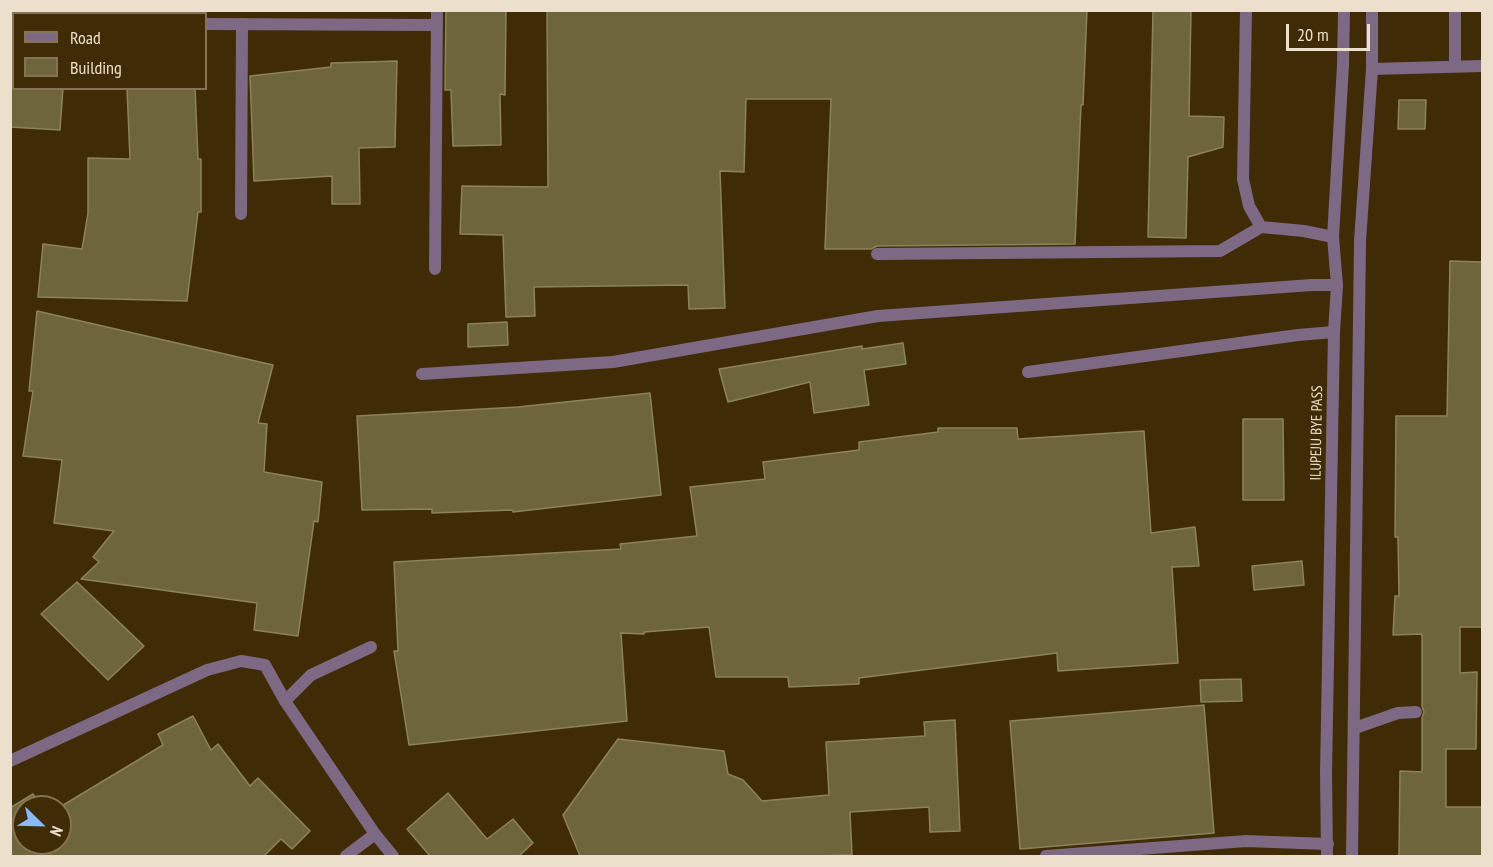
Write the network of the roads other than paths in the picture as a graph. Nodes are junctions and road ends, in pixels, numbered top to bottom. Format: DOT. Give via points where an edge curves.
graph roads {
  1 [pos="437,10"];
  2 [pos="1246,10"];
  3 [pos="1344,10"];
  4 [pos="1372,10"];
  5 [pos="1455,10"];
  6 [pos="207,24"];
  7 [pos="242,24"];
  8 [pos="436,25"];
  9 [pos="1455,66"];
  10 [pos="1482,66"];
  11 [pos="1372,69"];
  12 [pos="241,214"];
  13 [pos="1261,227"];
  14 [pos="1333,237"];
  15 [pos="877,254"];
  16 [pos="435,270"];
  17 [pos="1337,285"];
  18 [pos="1334,332"];
  19 [pos="1028,372"];
  20 [pos="422,374"];
  21 [pos="372,647"];
  22 [pos="285,701"];
  23 [pos="1416,712"];
  24 [pos="1355,728"];
  25 [pos="10,761"];
  26 [pos="375,834"];
  27 [pos="1328,850"];
  28 [pos="346,856"];
  29 [pos="393,856"];
  30 [pos="1046,856"];
  31 [pos="1352,856"];
  1 -- 8 [label="street"];
  2 -- 13 [label="street" via="1242,179 1249,206"];
  3 -- 14 [label="street, ILUPEJU BYE PASS"];
  4 -- 11 [label="street"];
  5 -- 9 [label="street"];
  6 -- 7 [label="street"];
  7 -- 8 [label="street"];
  7 -- 12 [label="street"];
  8 -- 16 [label="street"];
  9 -- 10 [label="street"];
  9 -- 11 [label="street"];
  11 -- 24 [label="street" via="1360,241"];
  13 -- 14 [label="street"];
  13 -- 15 [label="street" via="1220,251"];
  14 -- 17 [label="street, ILUPEJU BYE PASS"];
  17 -- 18 [label="street, ILUPEJU BYE PASS"];
  17 -- 20 [label="street" via="878,316 613,362"];
  18 -- 19 [label="street"];
  18 -- 27 [label="street, ILUPEJU BYE PASS"];
  21 -- 22 [label="street" via="311,675"];
  22 -- 25 [label="street" via="265,665 241,661 207,670"];
  22 -- 26 [label="street"];
  23 -- 24 [label="street" via="1398,712"];
  24 -- 31 [label="street"];
  26 -- 28 [label="street"];
  26 -- 29 [label="street"];
  27 -- 30 [label="street" via="1246,841"];
}
